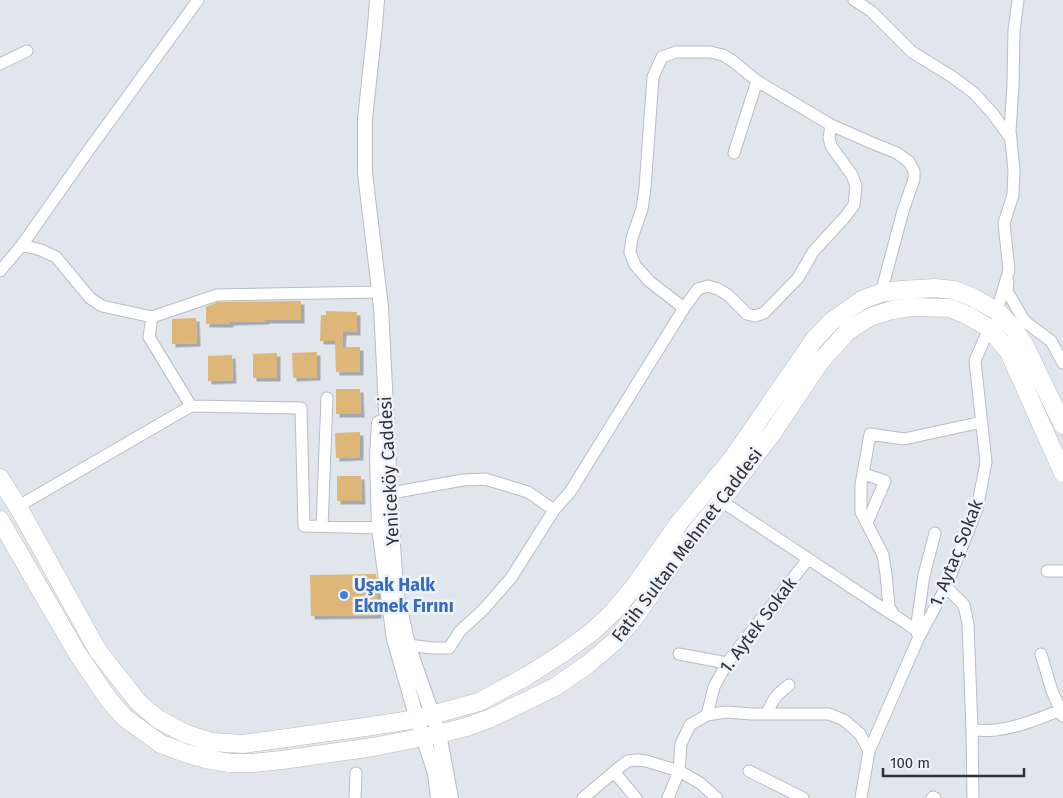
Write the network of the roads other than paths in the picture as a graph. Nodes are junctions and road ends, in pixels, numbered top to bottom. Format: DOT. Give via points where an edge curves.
graph roads {
  1 [pos="198,0"];
  2 [pos="376,0"];
  3 [pos="854,0"];
  4 [pos="1018,0"];
  5 [pos="26,51"];
  6 [pos="0,64"];
  7 [pos="757,80"];
  8 [pos="831,125"];
  9 [pos="1011,139"];
  10 [pos="734,153"];
  11 [pos="22,245"];
  12 [pos="0,270"];
  13 [pos="1009,270"];
  14 [pos="379,292"];
  15 [pos="881,293"];
  16 [pos="684,308"];
  17 [pos="996,311"];
  18 [pos="152,317"];
  19 [pos="988,328"];
  20 [pos="1063,363"];
  21 [pos="384,382"];
  22 [pos="327,398"];
  23 [pos="191,406"];
  24 [pos="982,422"];
  25 [pos="1063,425"];
  26 [pos="1063,473"];
  27 [pos="864,474"];
  28 [pos="0,478"];
  29 [pos="391,493"];
  30 [pos="721,501"];
  31 [pos="17,506"];
  32 [pos="554,510"];
  33 [pos="0,520"];
  34 [pos="867,523"];
  35 [pos="322,526"];
  36 [pos="385,528"];
  37 [pos="934,533"];
  38 [pos="808,559"];
  39 [pos="1047,571"];
  40 [pos="1063,571"];
  41 [pos="946,587"];
  42 [pos="894,616"];
  43 [pos="917,634"];
  44 [pos="408,645"];
  45 [pos="680,654"];
  46 [pos="1041,654"];
  47 [pos="727,663"];
  48 [pos="789,685"];
  49 [pos="1062,712"];
  50 [pos="767,714"];
  51 [pos="707,715"];
  52 [pos="425,717"];
  53 [pos="972,730"];
  54 [pos="431,736"];
  55 [pos="869,751"];
  56 [pos="679,771"];
  57 [pos="749,771"];
  58 [pos="614,772"];
  59 [pos="356,773"];
  60 [pos="355,798"];
  61 [pos="438,798"];
  62 [pos="450,798"];
  63 [pos="583,798"];
  64 [pos="636,798"];
  65 [pos="668,798"];
  66 [pos="717,798"];
  67 [pos="803,798"];
  68 [pos="861,798"];
  69 [pos="973,798"];
  1 -- 11 [label="street"];
  2 -- 14 [label="street" via="365,119 365,173"];
  3 -- 9 [label="street" via="871,11 912,52 974,93"];
  4 -- 9 [label="street"];
  5 -- 6 [label="street"];
  7 -- 8 [label="street"];
  7 -- 10 [label="street"];
  7 -- 16 [label="street" via="728,58 710,52 676,52 662,57 653,77 645,188 630,252 644,275"];
  8 -- 15 [label="street" via="897,153 909,162 914,171"];
  8 -- 16 [label="street" via="831,146 856,186 854,204 813,252 798,278 764,313 755,316 746,314 728,295 708,286 698,289"];
  9 -- 13 [label="street" via="1013,195 1004,223"];
  11 -- 12 [label="street"];
  11 -- 18 [label="street" via="56,257 90,298 102,306"];
  13 -- 17 [label="street"];
  13 -- 20 [label="street" via="1007,291 1016,308 1028,324 1050,341"];
  14 -- 18 [label="street" via="217,295"];
  14 -- 21 [label="street"];
  15 -- 17 [label="main road, Fatih Sultan Mehmet Caddesi" via="922,288 954,290"];
  15 -- 52 [label="main road, Fatih Sultan Mehmet Caddesi" via="849,308 814,340 732,459 679,523 634,587 593,631 527,676 479,702"];
  16 -- 32 [label="street" via="570,492"];
  17 -- 19 [label="main road"];
  17 -- 25 [label="main road, Fatih Sultan Mehmet Caddesi" via="1014,328 1025,346"];
  18 -- 23 [label="street" via="149,337"];
  19 -- 24 [label="street, 1. Aytaç Sokak" via="975,361"];
  19 -- 26 [label="main road, Fatih Sultan Mehmet Caddesi" via="1009,352"];
  19 -- 30 [label="main road, Fatih Sultan Mehmet Caddesi" via="950,308 911,307 870,317 848,331 820,362"];
  21 -- 29 [label="street, Yeniceköy Caddesi"];
  21 -- 36 [label="street, Yeniceköy Caddesi" via="380,387 377,456"];
  22 -- 35 [label="street"];
  23 -- 31 [label="street"];
  23 -- 35 [label="street" via="301,408 304,526"];
  24 -- 27 [label="street" via="904,439 870,434"];
  24 -- 41 [label="street, 1. Aytaç Sokak" via="986,462 977,509"];
  27 -- 34 [label="street" via="860,502"];
  27 -- 34 [label="street" via="885,481"];
  28 -- 31 [label="main road, Fatih Sultan Mehmet Caddesi"];
  29 -- 32 [label="street" via="485,479 528,492"];
  29 -- 36 [label="street, Yeniceköy Caddesi"];
  30 -- 38 [label="street"];
  30 -- 54 [label="main road, Fatih Sultan Mehmet Caddesi" via="680,552 638,613 614,642 587,665 555,687 491,718"];
  31 -- 52 [label="main road, Fatih Sultan Mehmet Caddesi" via="98,651 138,702 158,719 184,733 211,742 243,744"];
  32 -- 44 [label="street" via="512,578 460,631 450,648"];
  33 -- 54 [label="main road, Fatih Sultan Mehmet Caddesi" via="109,700 125,718 161,744 206,759 253,763"];
  34 -- 42 [label="street" via="883,555 889,607"];
  35 -- 36 [label="street"];
  36 -- 44 [label="street, Yeniceköy Caddesi"];
  36 -- 52 [label="street, Yeniceköy Caddesi" via="394,639"];
  37 -- 43 [label="street" via="924,576"];
  38 -- 42 [label="street"];
  38 -- 47 [label="street, 1. Aytek Sokak"];
  39 -- 40 [label="street"];
  41 -- 43 [label="street, 1. Aytaç Sokak"];
  41 -- 53 [label="street" via="964,605 968,624"];
  42 -- 43 [label="street"];
  43 -- 55 [label="street, 1. Aytaç Sokak"];
  44 -- 52 [label="street, Yeniceköy Caddesi"];
  45 -- 47 [label="street"];
  46 -- 49 [label="street"];
  47 -- 51 [label="street, 1. Aytek Sokak" via="714,687"];
  48 -- 50 [label="street" via="772,701"];
  49 -- 53 [label="street" via="1010,727"];
  50 -- 51 [label="street" via="726,712"];
  50 -- 55 [label="street" via="829,714 844,720 860,734"];
  51 -- 56 [label="street" via="690,725 681,744"];
  52 -- 54 [label="street, Yeniceköy Caddesi"];
  53 -- 69 [label="street"];
  54 -- 61 [label="street, Yeniceköy Caddesi"];
  54 -- 62 [label="street, Yeniceköy Caddesi"];
  55 -- 68 [label="street, 1. Aytaç Sokak"];
  56 -- 58 [label="street" via="646,761 628,761"];
  56 -- 65 [label="street"];
  56 -- 66 [label="street"];
  57 -- 67 [label="street"];
  58 -- 63 [label="street"];
  58 -- 64 [label="street"];
  59 -- 60 [label="street"];
}
